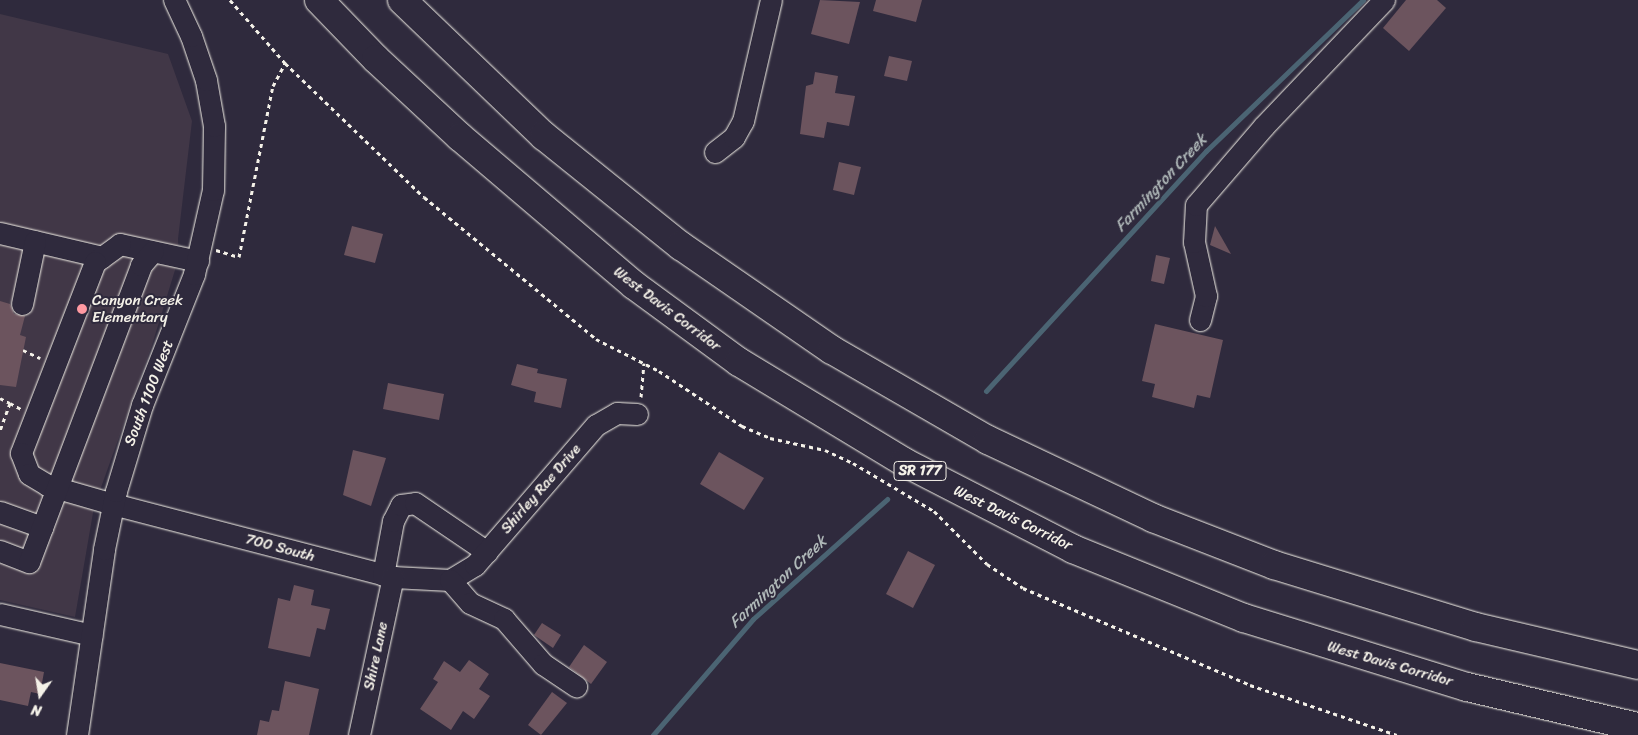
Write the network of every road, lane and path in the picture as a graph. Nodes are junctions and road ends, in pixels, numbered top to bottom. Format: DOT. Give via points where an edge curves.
graph roads {
  1 [pos="174,0"];
  2 [pos="230,0"];
  3 [pos="319,0"];
  4 [pos="402,0"];
  5 [pos="771,0"];
  6 [pos="1384,0"];
  7 [pos="285,63"];
  8 [pos="715,152"];
  9 [pos="0,233"];
  10 [pos="35,241"];
  11 [pos="153,252"];
  12 [pos="200,254"];
  13 [pos="102,257"];
  14 [pos="22,304"];
  15 [pos="1200,320"];
  16 [pos="23,350"];
  17 [pos="45,360"];
  18 [pos="644,363"];
  19 [pos="0,398"];
  20 [pos="637,414"];
  21 [pos="0,430"];
  22 [pos="56,488"];
  23 [pos="112,504"];
  24 [pos="0,512"];
  25 [pos="42,527"];
  26 [pos="0,551"];
  27 [pos="487,552"];
  28 [pos="388,576"];
  29 [pos="450,580"];
  30 [pos="0,614"];
  31 [pos="92,635"];
  32 [pos="1638,665"];
  33 [pos="576,686"];
  34 [pos="1638,727"];
  35 [pos="77,735"];
  36 [pos="359,735"];
  37 [pos="1397,735"];
  1 -- 12 [label="street, South 1100 West" via="199,57 214,126 214,190"];
  2 -- 7 [label="path"];
  3 -- 34 [label="highway, West Davis Corridor / SR 177" via="417,99 626,279 739,362 904,462 1074,549 1244,618 1467,687"];
  4 -- 32 [label="highway" via="544,136 674,241 832,350 988,440 1152,518 1283,568 1476,627"];
  5 -- 8 [label="street" via="743,121 734,137"];
  6 -- 15 [label="street" via="1264,126 1196,205 1194,242 1206,296"];
  7 -- 12 [label="path" via="273,86 240,257"];
  7 -- 18 [label="path" via="477,243 596,339"];
  9 -- 10 [label="street"];
  10 -- 13 [label="street"];
  10 -- 14 [label="street"];
  11 -- 12 [label="street"];
  11 -- 13 [label="street" via="120,244"];
  11 -- 22 [label="street" via="141,265"];
  12 -- 23 [label="street, South 1100 West" via="186,298 142,405"];
  13 -- 22 [label="street, 700 South" via="95,262 21,453 29,474"];
  16 -- 17 [label="path"];
  18 -- 20 [label="path"];
  18 -- 37 [label="path" via="742,426 770,438 824,450 853,463 934,512 987,564 1023,588 1250,685"];
  19 -- 21 [label="path" via="10,403"];
  20 -- 27 [label="street, Shirley Rae Drive" via="617,413 596,425"];
  22 -- 23 [label="street, 700 South"];
  22 -- 25 [label="street"];
  23 -- 28 [label="street, 700 South"];
  23 -- 31 [label="street, South 1100 West"];
  24 -- 25 [label="street"];
  25 -- 26 [label="street" via="30,562"];
  27 -- 28 [label="street, Shire Lane" via="415,503 401,505 393,521"];
  27 -- 29 [label="street, Shirley Rae Drive" via="475,565"];
  28 -- 29 [label="street, 700 South"];
  28 -- 36 [label="street, Shire Lane"];
  29 -- 33 [label="street" via="470,603 504,619 543,664"];
  30 -- 31 [label="street"];
  31 -- 35 [label="street, South 1100 West"];
}
